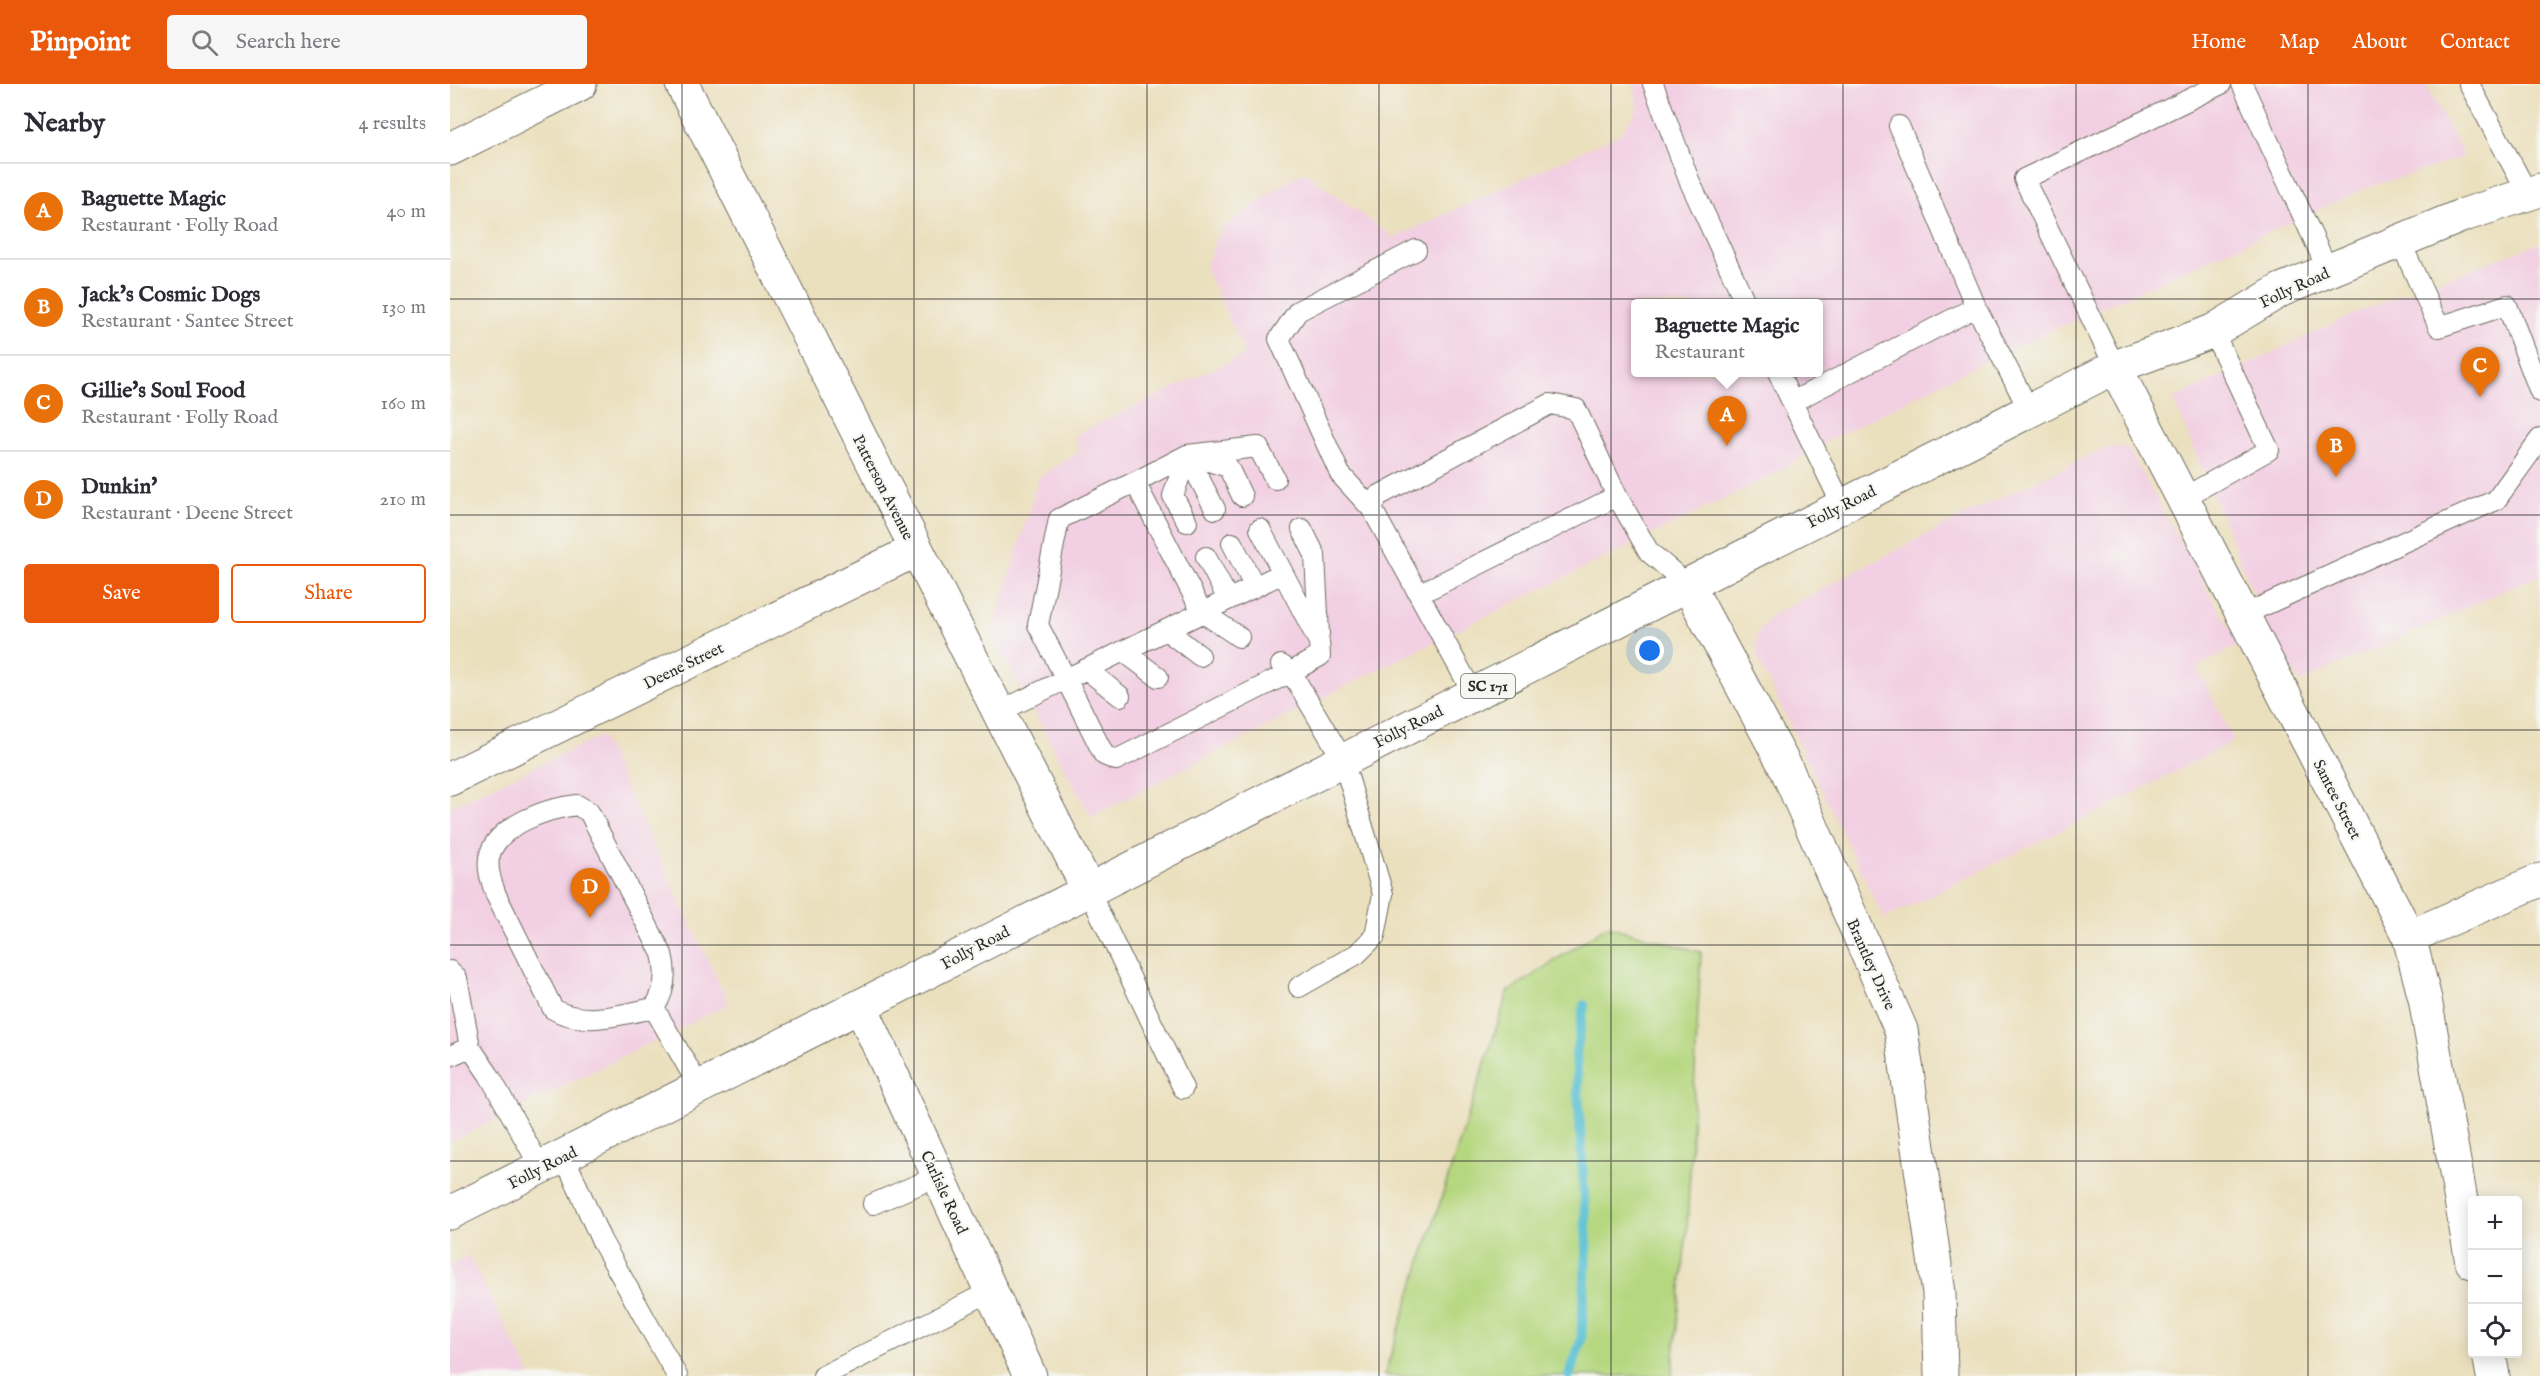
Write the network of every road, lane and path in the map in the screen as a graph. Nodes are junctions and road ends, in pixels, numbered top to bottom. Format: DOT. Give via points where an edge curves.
graph roads {
  1 [pos="580,84"];
  2 [pos="682,84"];
  3 [pos="1653,84"];
  4 [pos="2221,84"];
  5 [pos="2242,84"];
  6 [pos="2469,84"];
  7 [pos="1899,126"];
  8 [pos="450,149"];
  9 [pos="2534,192"];
  10 [pos="2400,241"];
  11 [pos="1416,250"];
  12 [pos="2328,270"];
  13 [pos="1744,299"];
  14 [pos="1976,307"];
  15 [pos="2213,331"];
  16 [pos="2115,367"];
  17 [pos="1780,377"];
  18 [pos="2540,392"];
  19 [pos="1792,402"];
  20 [pos="2030,410"];
  21 [pos="2540,439"];
  22 [pos="1187,454"];
  23 [pos="1275,479"];
  24 [pos="1135,482"];
  25 [pos="1242,496"];
  26 [pos="1617,496"];
  27 [pos="2183,498"];
  28 [pos="1842,506"];
  29 [pos="1215,509"];
  30 [pos="1372,509"];
  31 [pos="1187,522"];
  32 [pos="1260,529"];
  33 [pos="1302,529"];
  34 [pos="1233,543"];
  35 [pos="916,550"];
  36 [pos="1206,557"];
  37 [pos="1283,573"];
  38 [pos="1689,585"];
  39 [pos="1255,587"];
  40 [pos="1419,594"];
  41 [pos="1228,599"];
  42 [pos="1202,612"];
  43 [pos="2243,615"];
  44 [pos="1166,630"];
  45 [pos="1239,638"];
  46 [pos="1319,642"];
  47 [pos="1123,651"];
  48 [pos="1200,656"];
  49 [pos="1286,668"];
  50 [pos="1086,669"];
  51 [pos="1158,677"];
  52 [pos="1066,679"];
  53 [pos="1473,693"];
  54 [pos="1120,696"];
  55 [pos="999,712"];
  56 [pos="1343,760"];
  57 [pos="450,779"];
  58 [pos="2540,880"];
  59 [pos="1088,889"];
  60 [pos="2409,937"];
  61 [pos="450,971"];
  62 [pos="1299,987"];
  63 [pos="861,1007"];
  64 [pos="654,1008"];
  65 [pos="470,1047"];
  66 [pos="450,1056"];
  67 [pos="700,1088"];
  68 [pos="1183,1088"];
  69 [pos="553,1162"];
  70 [pos="938,1176"];
  71 [pos="873,1204"];
  72 [pos="450,1213"];
  73 [pos="2470,1250"];
  74 [pos="991,1291"];
  75 [pos="2490,1358"];
  76 [pos="677,1376"];
  77 [pos="823,1376"];
  78 [pos="1029,1376"];
  79 [pos="1941,1376"];
  80 [pos="2493,1376"];
  1 -- 8 [label="street"];
  2 -- 35 [label="street, Patterson Avenue"];
  3 -- 13 [label="lane" via="1689,180"];
  4 -- 16 [label="lane" via="2024,179"];
  5 -- 12 [label="lane"];
  6 -- 9 [label="lane"];
  7 -- 14 [label="lane"];
  9 -- 10 [label="street, Folly Road / SC 171"];
  10 -- 12 [label="street, Folly Road / SC 171"];
  10 -- 18 [label="lane" via="2439,327 2507,305"];
  11 -- 30 [label="lane" via="1298,311 1279,339 1340,474"];
  12 -- 15 [label="street, Folly Road / SC 171" via="2281,290"];
  14 -- 19 [label="lane"];
  14 -- 20 [label="lane"];
  15 -- 16 [label="street, Folly Road / SC 171"];
  15 -- 27 [label="lane" via="2269,450"];
  16 -- 20 [label="street, Folly Road / SC 171"];
  16 -- 27 [label="street, Santee Street"];
  17 -- 19 [label="lane"];
  19 -- 28 [label="lane"];
  20 -- 28 [label="street, Folly Road / SC 171"];
  21 -- 43 [label="lane" via="2496,500"];
  22 -- 23 [label="lane" via="1258,447"];
  22 -- 24 [label="lane"];
  22 -- 25 [label="lane" via="1228,467"];
  22 -- 29 [label="lane"];
  22 -- 31 [label="lane" via="1173,496"];
  24 -- 42 [label="lane"];
  24 -- 52 [label="lane" via="1059,519 1038,625"];
  26 -- 30 [label="lane" via="1576,409 1550,405 1378,496"];
  26 -- 38 [label="lane" via="1649,552"];
  26 -- 40 [label="lane"];
  27 -- 43 [label="street, Santee Street"];
  28 -- 38 [label="street, Folly Road / SC 171"];
  30 -- 40 [label="lane"];
  32 -- 37 [label="lane"];
  33 -- 46 [label="lane" via="1316,555"];
  34 -- 39 [label="lane"];
  35 -- 55 [label="street, Patterson Avenue"];
  35 -- 57 [label="street, Deene Street"];
  36 -- 41 [label="lane"];
  37 -- 39 [label="lane"];
  37 -- 46 [label="lane"];
  38 -- 53 [label="street, Folly Road / SC 171"];
  38 -- 79 [label="street, Brantley Drive" via="1786,768 1901,1030 1939,1293"];
  39 -- 41 [label="lane"];
  40 -- 53 [label="lane"];
  41 -- 42 [label="lane"];
  42 -- 44 [label="lane"];
  42 -- 45 [label="lane"];
  43 -- 60 [label="street, Santee Street"];
  44 -- 47 [label="lane"];
  44 -- 48 [label="lane"];
  46 -- 49 [label="lane" via="1320,656"];
  47 -- 50 [label="lane"];
  47 -- 51 [label="lane"];
  49 -- 52 [label="lane" via="1163,731 1116,760 1104,755"];
  49 -- 56 [label="lane"];
  50 -- 52 [label="lane"];
  50 -- 54 [label="lane"];
  52 -- 55 [label="lane"];
  53 -- 56 [label="street, Folly Road / SC 171"];
  55 -- 59 [label="street, Patterson Avenue"];
  56 -- 59 [label="street, Folly Road / SC 171"];
  56 -- 62 [label="lane" via="1383,894 1375,936 1357,954"];
  58 -- 60 [label="street"];
  59 -- 63 [label="street, Folly Road / SC 171"];
  59 -- 68 [label="lane"];
  60 -- 73 [label="street, Santee Street" via="2425,999"];
  61 -- 65 [label="lane" via="457,978"];
  63 -- 67 [label="street, Folly Road / SC 171"];
  63 -- 70 [label="street, Carlisle Road"];
  64 -- 64 [label="lane" via="662,996 666,968 662,954 589,812 577,805 556,808 507,831 489,857 490,877 553,1009 565,1016 597,1019"];
  64 -- 67 [label="lane"];
  65 -- 66 [label="lane"];
  65 -- 69 [label="lane"];
  67 -- 69 [label="street, Folly Road / SC 171"];
  69 -- 72 [label="street, Folly Road / SC 171"];
  69 -- 76 [label="lane"];
  70 -- 71 [label="lane"];
  70 -- 74 [label="street, Carlisle Road"];
  74 -- 77 [label="lane"];
  74 -- 78 [label="street, Carlisle Road"];
  75 -- 80 [label="street"];
}
